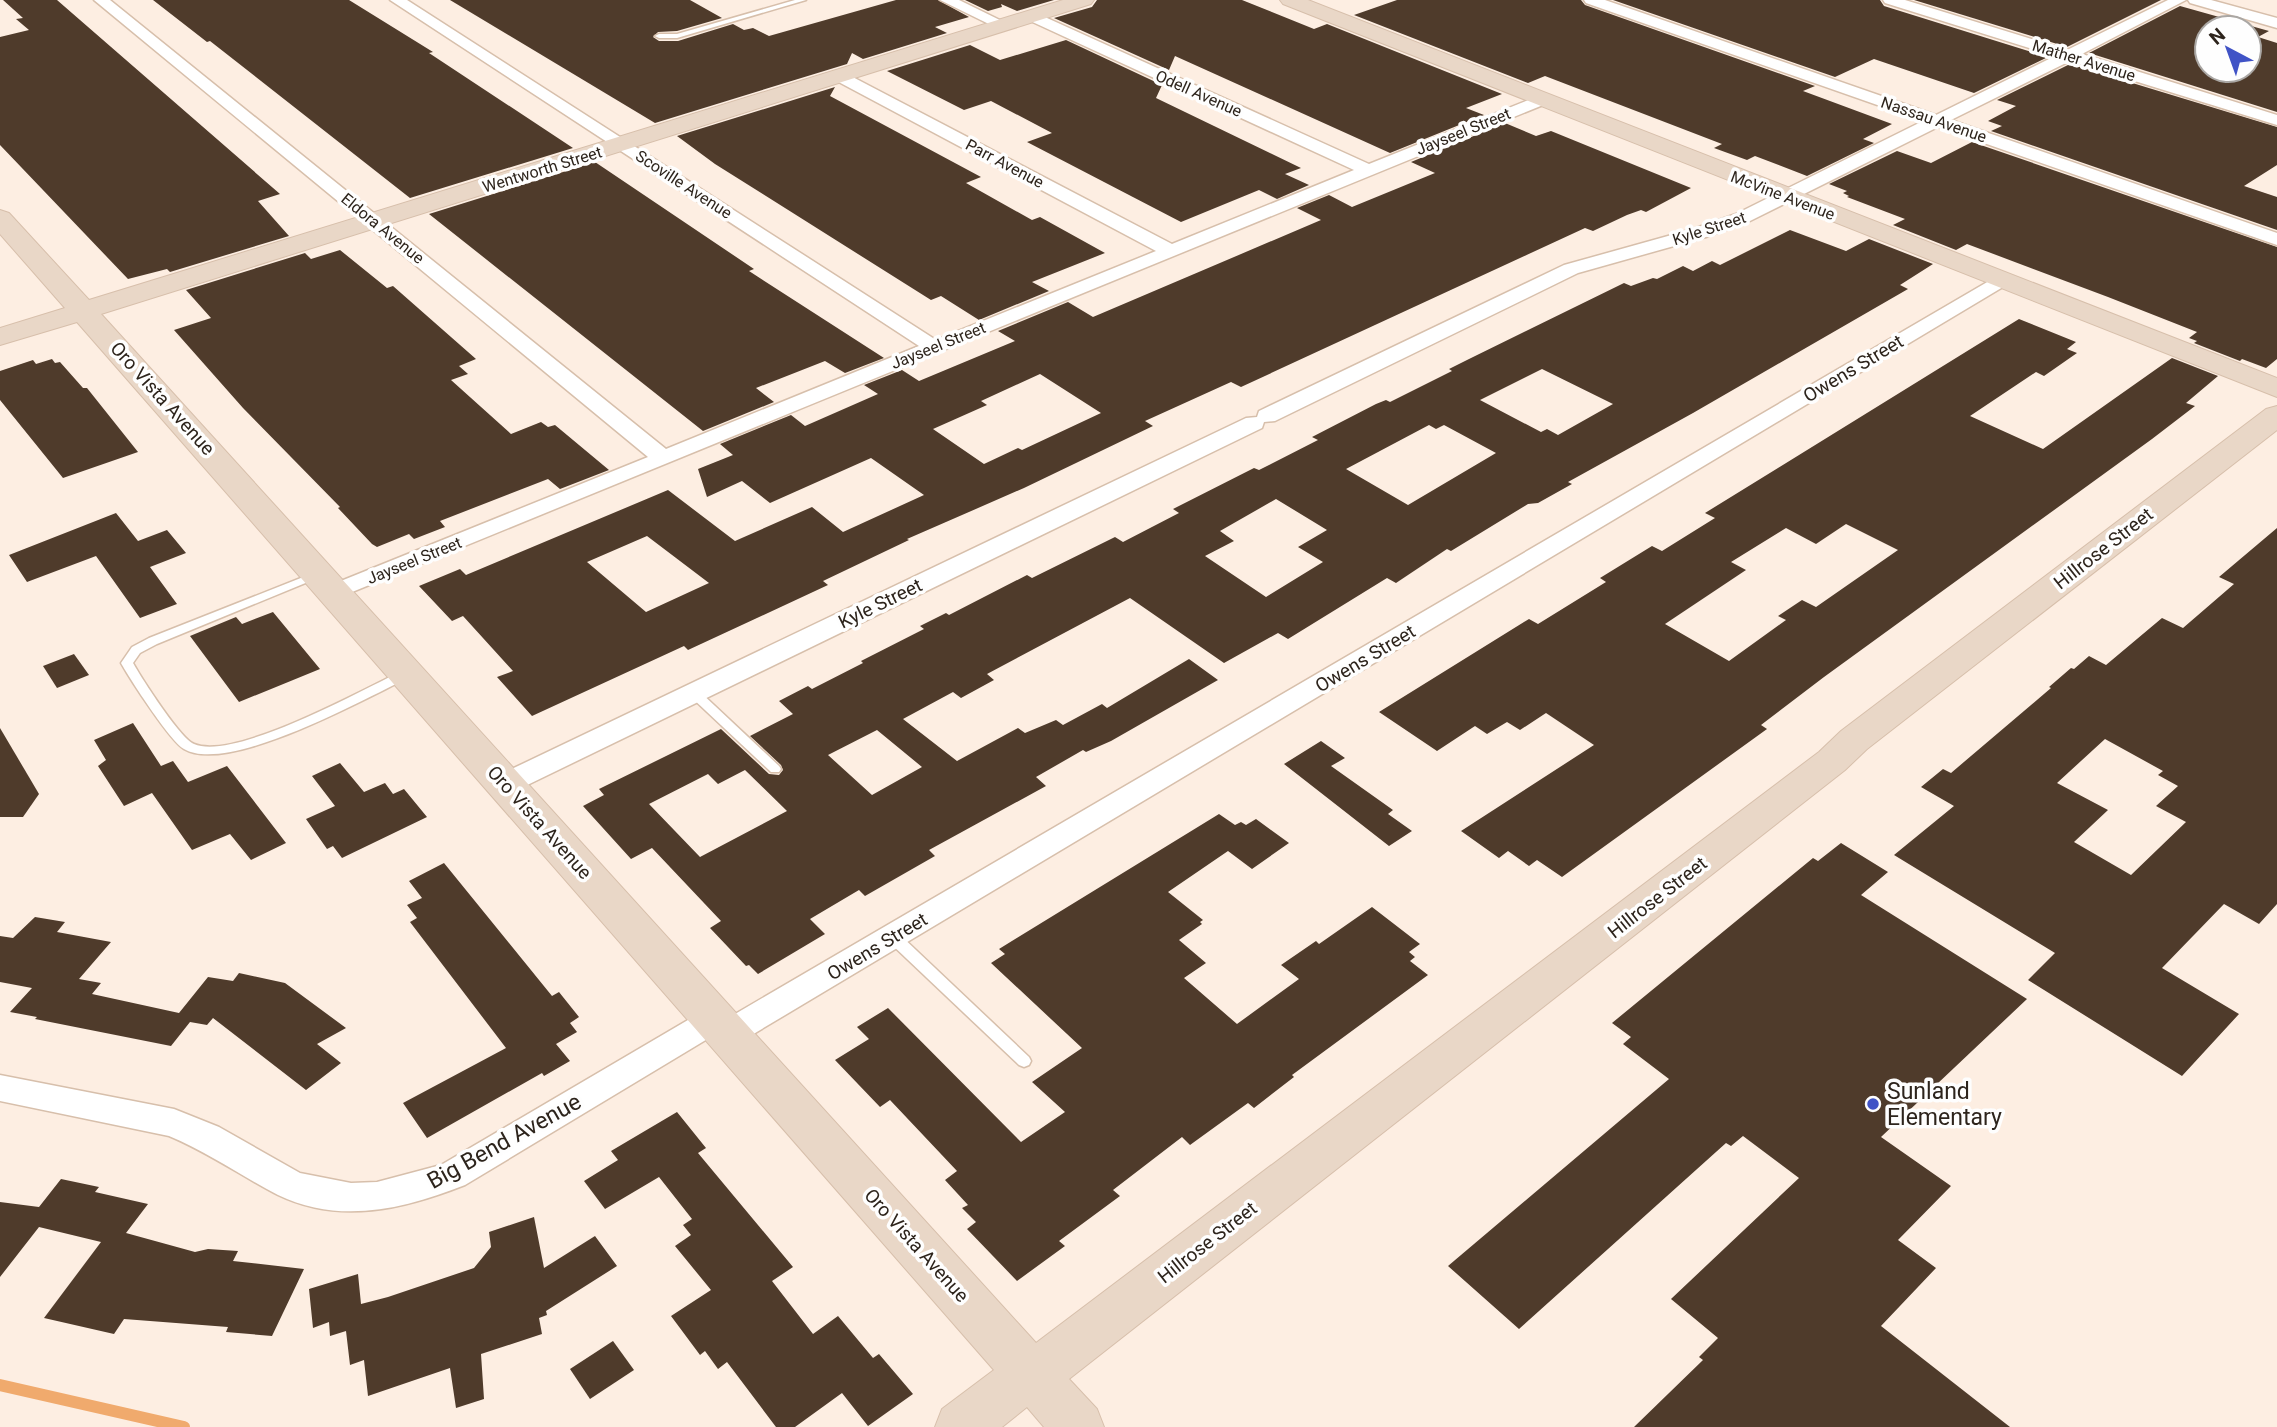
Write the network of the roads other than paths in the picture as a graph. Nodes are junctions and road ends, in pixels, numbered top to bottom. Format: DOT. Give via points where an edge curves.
graph roads {
  1 [pos="101,0"];
  2 [pos="397,0"];
  3 [pos="803,0"];
  4 [pos="947,0"];
  5 [pos="1084,0"];
  6 [pos="1290,0"];
  7 [pos="1591,0"];
  8 [pos="1891,0"];
  9 [pos="2179,0"];
  10 [pos="2195,0"];
  11 [pos="1031,16"];
  12 [pos="2277,23"];
  13 [pos="1002,25"];
  14 [pos="659,36"];
  15 [pos="2069,56"];
  16 [pos="839,76"];
  17 [pos="1542,100"];
  18 [pos="2277,120"];
  19 [pos="1938,121"];
  20 [pos="623,144"];
  21 [pos="1368,170"];
  22 [pos="1786,196"];
  23 [pos="0,218"];
  24 [pos="375,221"];
  25 [pos="2277,239"];
  26 [pos="1170,251"];
  27 [pos="2001,280"];
  28 [pos="84,310"];
  29 [pos="0,337"];
  30 [pos="934,347"];
  31 [pos="2277,388"];
  32 [pos="2277,415"];
  33 [pos="1261,419"];
  34 [pos="663,458"];
  35 [pos="327,582"];
  36 [pos="408,673"];
  37 [pos="694,693"];
  38 [pos="775,769"];
  39 [pos="505,784"];
  40 [pos="893,937"];
  41 [pos="722,1026"];
  42 [pos="1024,1061"];
  43 [pos="0,1088"];
  44 [pos="1032,1375"];
  45 [pos="961,1427"];
  46 [pos="1078,1427"];
  1 -- 24 [label="street, Eldora Avenue"];
  2 -- 20 [label="street, Scoville Avenue"];
  3 -- 14 [label="lane" via="677,36"];
  4 -- 13 [label="street"];
  5 -- 11 [label="street, Wentworth Street"];
  6 -- 17 [label="street, McVine Avenue"];
  7 -- 19 [label="street, Nassau Avenue"];
  8 -- 15 [label="street, Mather Avenue"];
  9 -- 15 [label="street, Kyle Street"];
  10 -- 12 [label="street"];
  11 -- 13 [label="street, Wentworth Street"];
  11 -- 21 [label="street, Odell Avenue"];
  13 -- 16 [label="street, Wentworth Street"];
  15 -- 18 [label="street, Mather Avenue"];
  15 -- 19 [label="street, Kyle Street"];
  16 -- 20 [label="street, Wentworth Street"];
  16 -- 26 [label="street, Parr Avenue"];
  17 -- 21 [label="street, Jayseel Street"];
  17 -- 22 [label="street, McVine Avenue"];
  19 -- 22 [label="street, Kyle Street"];
  19 -- 25 [label="street, Nassau Avenue"];
  20 -- 24 [label="street, Wentworth Street"];
  20 -- 30 [label="street, Scoville Avenue"];
  21 -- 26 [label="street, Jayseel Street"];
  22 -- 27 [label="street, McVine Avenue"];
  22 -- 33 [label="street, Kyle Street" via="1705,232 1571,268"];
  23 -- 28 [label="street, Oro Vista Avenue"];
  24 -- 28 [label="street, Wentworth Street"];
  24 -- 34 [label="street, Eldora Avenue"];
  26 -- 30 [label="street, Jayseel Street"];
  27 -- 31 [label="street, McVine Avenue"];
  27 -- 40 [label="street, Owens Street"];
  28 -- 29 [label="street, Wentworth Street"];
  28 -- 35 [label="street, Oro Vista Avenue"];
  30 -- 34 [label="street, Jayseel Street"];
  32 -- 44 [label="street, Hillrose Street" via="1854,740 1684,877"];
  33 -- 37 [label="street, Kyle Street"];
  34 -- 35 [label="street, Jayseel Street"];
  35 -- 36 [label="street, Oro Vista Avenue"];
  35 -- 36 [label="lane" via="153,641 130,655 127,663 187,746 209,752 247,746"];
  36 -- 39 [label="street, Oro Vista Avenue"];
  37 -- 38 [label="lane"];
  37 -- 39 [label="street, Kyle Street"];
  39 -- 41 [label="street, Oro Vista Avenue"];
  40 -- 41 [label="street, Owens Street"];
  40 -- 42 [label="lane"];
  41 -- 43 [label="street, Big Bend Avenue" via="453,1175 377,1197 351,1198 306,1190 174,1123"];
  41 -- 44 [label="street, Oro Vista Avenue"];
  44 -- 45 [label="street, Hillrose Street"];
  44 -- 46 [label="street, Oro Vista Avenue"];
}
